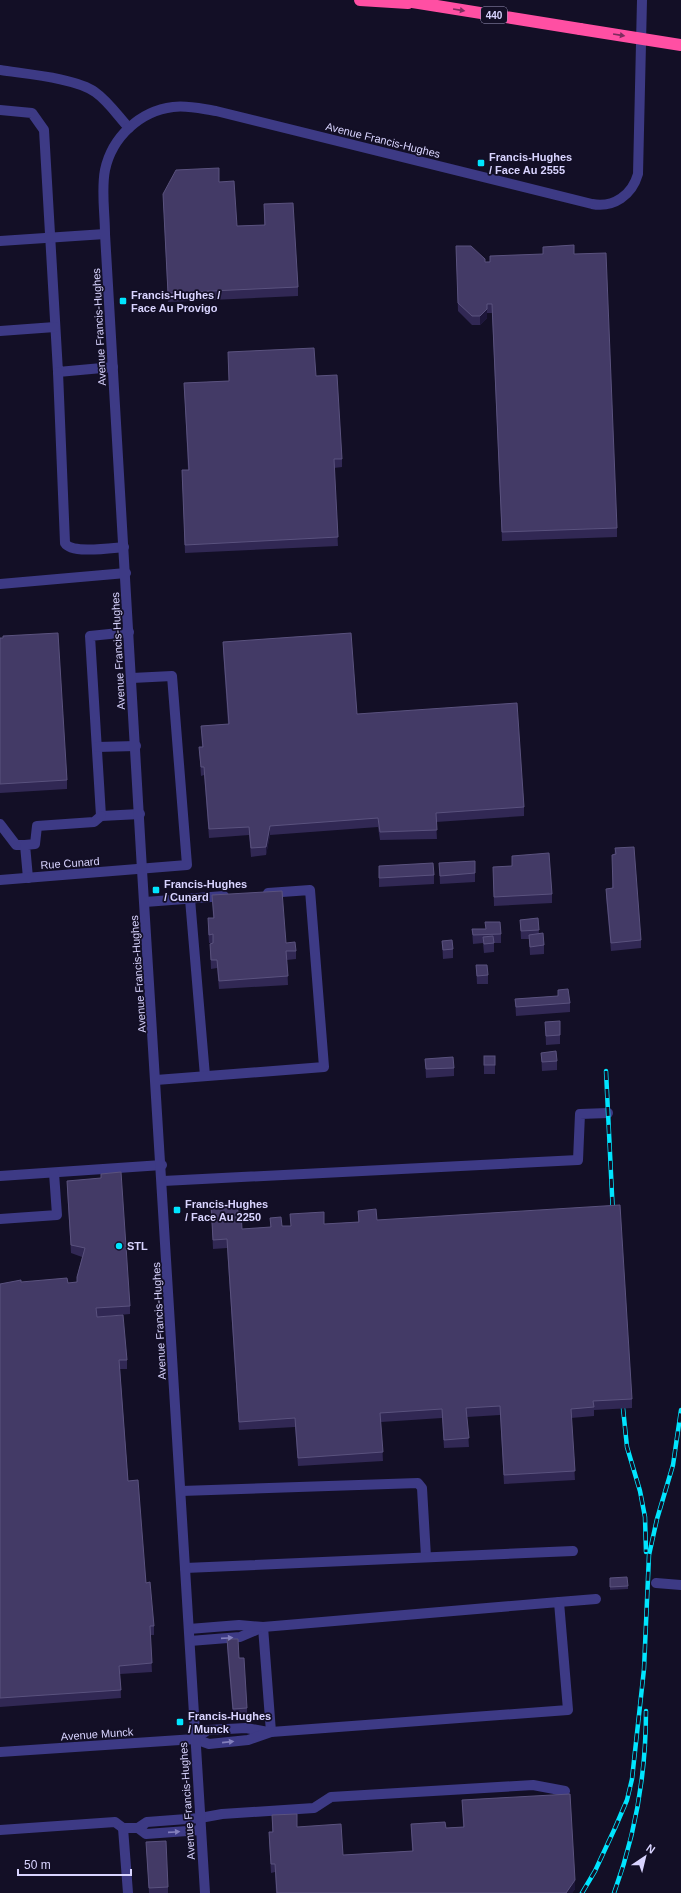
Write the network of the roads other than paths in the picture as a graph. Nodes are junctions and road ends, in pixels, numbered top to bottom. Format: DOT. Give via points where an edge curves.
graph roads {
  1 [pos="360,0"];
  2 [pos="400,0"];
  3 [pos="642,0"];
  4 [pos="421,4"];
  5 [pos="681,45"];
  6 [pos="0,70"];
  7 [pos="0,110"];
  8 [pos="128,128"];
  9 [pos="106,234"];
  10 [pos="49,238"];
  11 [pos="0,241"];
  12 [pos="55,327"];
  13 [pos="0,331"];
  14 [pos="113,367"];
  15 [pos="58,372"];
  16 [pos="124,547"];
  17 [pos="126,573"];
  18 [pos="0,584"];
  19 [pos="129,632"];
  20 [pos="132,678"];
  21 [pos="136,746"];
  22 [pos="97,747"];
  23 [pos="140,814"];
  24 [pos="101,816"];
  25 [pos="0,824"];
  26 [pos="25,845"];
  27 [pos="142,870"];
  28 [pos="28,878"];
  29 [pos="0,880"];
  30 [pos="258,894"];
  31 [pos="235,895"];
  32 [pos="190,899"];
  33 [pos="145,902"];
  34 [pos="205,1076"];
  35 [pos="156,1080"];
  36 [pos="608,1113"];
  37 [pos="162,1165"];
  38 [pos="54,1172"];
  39 [pos="0,1176"];
  40 [pos="163,1181"];
  41 [pos="0,1219"];
  42 [pos="181,1491"];
  43 [pos="573,1550"];
  44 [pos="426,1556"];
  45 [pos="185,1568"];
  46 [pos="656,1583"];
  47 [pos="681,1585"];
  48 [pos="596,1599"];
  49 [pos="559,1602"];
  50 [pos="263,1627"];
  51 [pos="189,1629"];
  52 [pos="190,1641"];
  53 [pos="272,1732"];
  54 [pos="195,1739"];
  55 [pos="0,1752"];
  56 [pos="565,1791"];
  57 [pos="200,1818"];
  58 [pos="123,1828"];
  59 [pos="138,1828"];
  60 [pos="0,1830"];
  61 [pos="201,1830"];
  62 [pos="128,1893"];
  63 [pos="205,1893"];
  1 -- 4 [label="highway"];
  2 -- 4 [label="highway, 440"];
  3 -- 8 [label="street, Avenue Francis-Hughes" via="638,174 628,194 609,204 592,204 197,108 172,107 156,111"];
  4 -- 5 [label="highway, 440, one-way, bridge"];
  6 -- 8 [label="street" via="64,81 88,88 105,101"];
  7 -- 10 [label="street" via="32,113 44,130"];
  8 -- 9 [label="street, Avenue Francis-Hughes" via="113,147 105,170"];
  9 -- 10 [label="street"];
  9 -- 14 [label="street, Avenue Francis-Hughes"];
  10 -- 11 [label="street"];
  10 -- 12 [label="street"];
  12 -- 13 [label="street"];
  12 -- 15 [label="street"];
  14 -- 15 [label="street"];
  14 -- 16 [label="street, Avenue Francis-Hughes"];
  15 -- 16 [label="street" via="66,546 85,550"];
  16 -- 17 [label="street, Avenue Francis-Hughes"];
  17 -- 18 [label="street"];
  17 -- 19 [label="street, Avenue Francis-Hughes"];
  19 -- 20 [label="street, Avenue Francis-Hughes"];
  19 -- 22 [label="street" via="90,636"];
  20 -- 21 [label="street, Avenue Francis-Hughes"];
  20 -- 27 [label="street, Rue Cunard" via="172,676 187,865"];
  21 -- 22 [label="street"];
  21 -- 23 [label="street, Avenue Francis-Hughes"];
  22 -- 24 [label="street"];
  23 -- 24 [label="street"];
  23 -- 27 [label="street, Avenue Francis-Hughes"];
  24 -- 26 [label="street" via="94,822 37,826 35,844"];
  25 -- 26 [label="street" via="16,845"];
  26 -- 28 [label="street"];
  27 -- 28 [label="street, Rue Cunard"];
  27 -- 33 [label="street, Avenue Francis-Hughes"];
  28 -- 29 [label="street, Rue Cunard"];
  30 -- 34 [label="street" via="310,890 324,1067"];
  31 -- 32 [label="street"];
  32 -- 33 [label="street"];
  32 -- 34 [label="street"];
  33 -- 35 [label="street, Avenue Francis-Hughes"];
  34 -- 35 [label="street"];
  35 -- 37 [label="street, Avenue Francis-Hughes"];
  36 -- 40 [label="street" via="580,1114 578,1160"];
  37 -- 38 [label="street"];
  37 -- 40 [label="street, Avenue Francis-Hughes"];
  38 -- 39 [label="street"];
  38 -- 41 [label="street" via="57,1215"];
  40 -- 42 [label="street, Avenue Francis-Hughes"];
  42 -- 44 [label="street" via="418,1483 422,1488"];
  42 -- 45 [label="street, Avenue Francis-Hughes"];
  43 -- 44 [label="street"];
  44 -- 45 [label="street"];
  45 -- 51 [label="street, Avenue Francis-Hughes"];
  46 -- 47 [label="street"];
  48 -- 49 [label="street"];
  49 -- 50 [label="street"];
  49 -- 53 [label="street, Avenue Munck" via="568,1710"];
  50 -- 51 [label="street" via="239,1625"];
  52 -- 50 [label="street, one-way" via="240,1637"];
  50 -- 53 [label="street"];
  51 -- 52 [label="street, Avenue Francis-Hughes"];
  52 -- 54 [label="street, Avenue Francis-Hughes"];
  53 -- 54 [label="street, Avenue Munck" via="248,1740 209,1744"];
  54 -- 55 [label="street, Avenue Munck"];
  54 -- 57 [label="street, Avenue Francis-Hughes"];
  56 -- 57 [label="street" via="533,1785 331,1797 314,1808 222,1814"];
  57 -- 59 [label="street" via="147,1822"];
  57 -- 61 [label="street, Avenue Francis-Hughes"];
  58 -- 59 [label="street"];
  58 -- 60 [label="street" via="115,1822"];
  58 -- 62 [label="street"];
  59 -- 61 [label="street, one-way" via="146,1834"];
  61 -- 63 [label="street, Avenue Francis-Hughes"];
}
